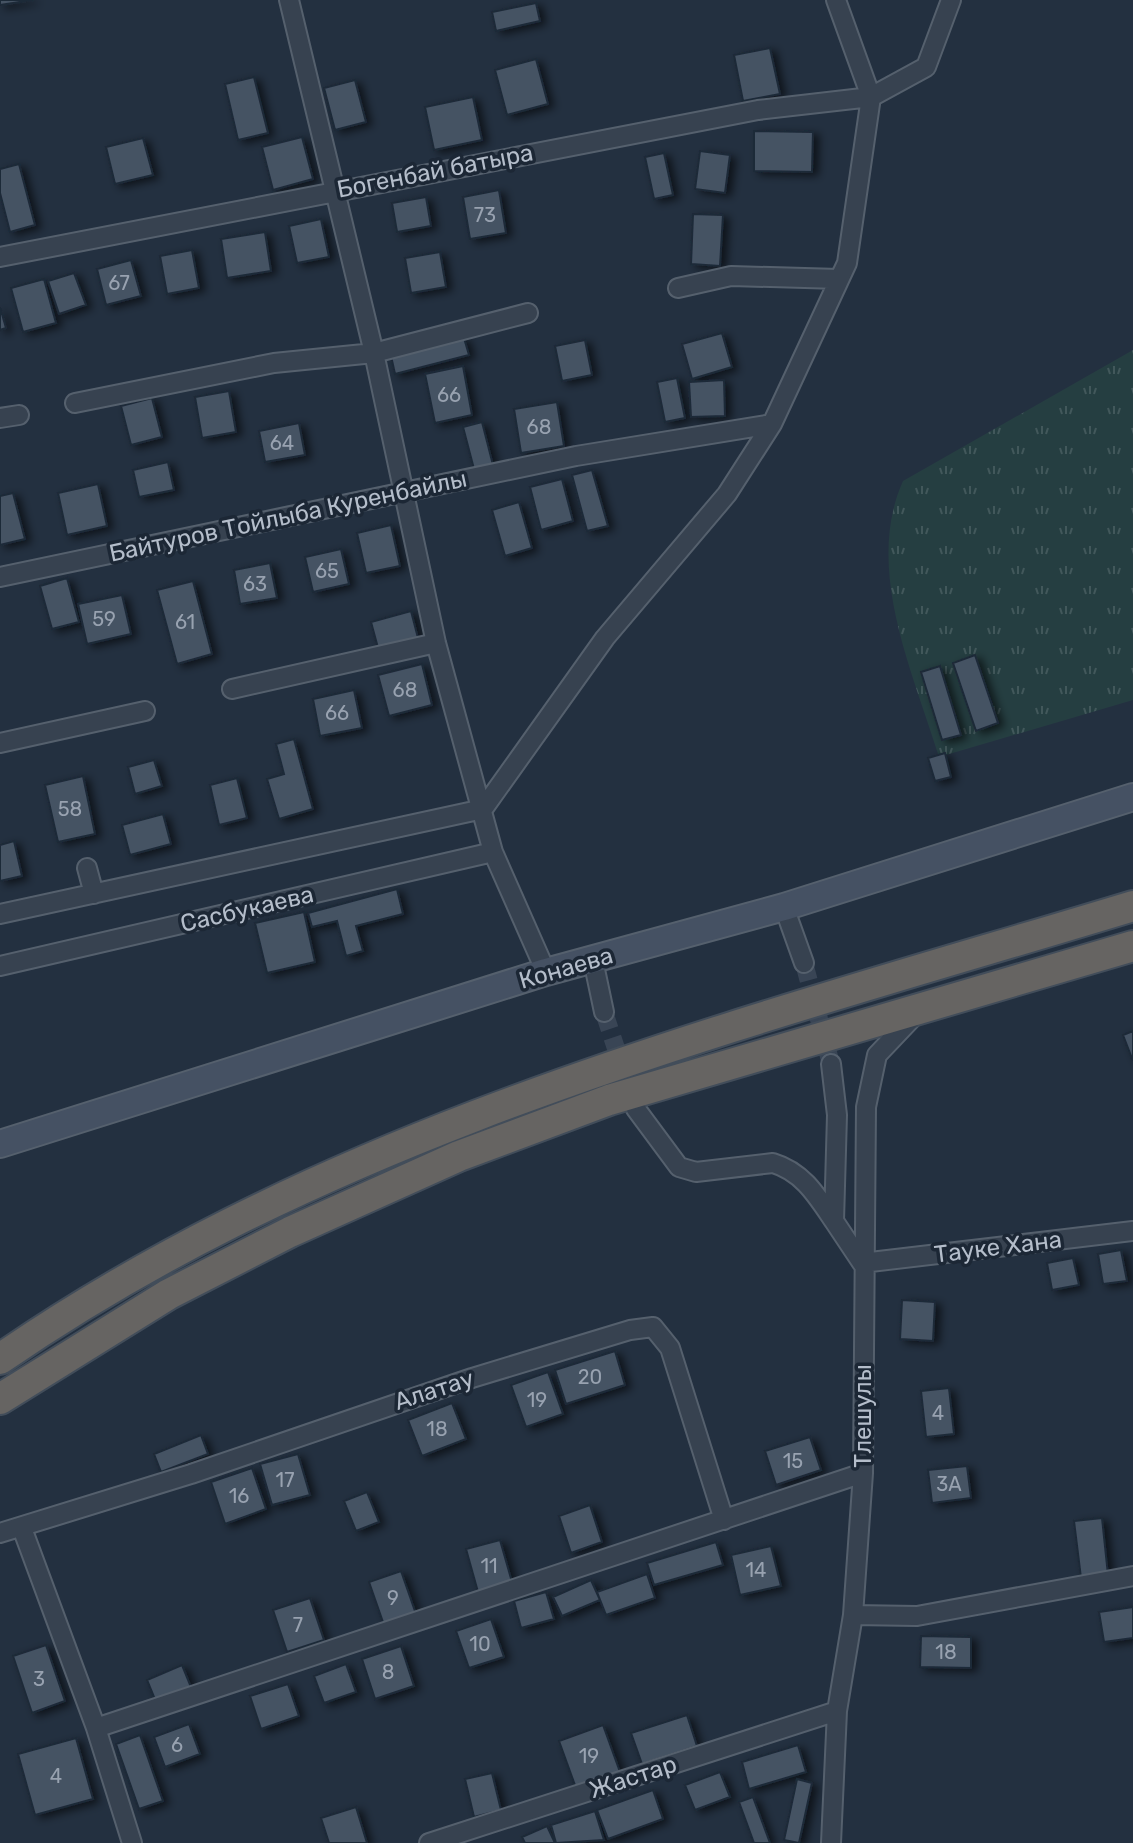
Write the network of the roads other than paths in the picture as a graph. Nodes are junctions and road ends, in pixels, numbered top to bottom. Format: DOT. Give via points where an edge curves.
graph roads {
  1 [pos="289,0"];
  2 [pos="836,0"];
  3 [pos="951,0"];
  4 [pos="871,97"];
  5 [pos="333,190"];
  6 [pos="0,257"];
  7 [pos="839,279"];
  8 [pos="678,288"];
  9 [pos="528,313"];
  10 [pos="374,353"];
  11 [pos="75,403"];
  12 [pos="19,415"];
  13 [pos="0,418"];
  14 [pos="772,424"];
  15 [pos="402,493"];
  16 [pos="0,577"];
  17 [pos="436,643"];
  18 [pos="232,689"];
  19 [pos="145,711"];
  20 [pos="0,743"];
  21 [pos="1133,797"];
  22 [pos="483,809"];
  23 [pos="493,852"];
  24 [pos="87,868"];
  25 [pos="94,894"];
  26 [pos="1133,906"];
  27 [pos="784,907"];
  28 [pos="0,914"];
  29 [pos="1133,946"];
  30 [pos="593,960"];
  31 [pos="804,963"];
  32 [pos="0,966"];
  33 [pos="546,972"];
  34 [pos="923,1007"];
  35 [pos="604,1012"];
  36 [pos="831,1064"];
  37 [pos="636,1109"];
  38 [pos="0,1144"];
  39 [pos="834,1221"];
  40 [pos="1133,1231"];
  41 [pos="862,1263"];
  42 [pos="0,1359"];
  43 [pos="0,1399"];
  44 [pos="863,1473"];
  45 [pos="724,1520"];
  46 [pos="22,1528"];
  47 [pos="0,1533"];
  48 [pos="1133,1576"];
  49 [pos="853,1615"];
  50 [pos="837,1711"];
  51 [pos="96,1728"];
  52 [pos="132,1843"];
  53 [pos="429,1843"];
  54 [pos="831,1843"];
  1 -- 5 [label="street"];
  2 -- 4 [label="street"];
  3 -- 4 [label="street" via="926,67"];
  4 -- 5 [label="street, Богенбай батыра" via="758,110"];
  4 -- 7 [label="street" via="847,263"];
  5 -- 6 [label="street, Богенбай батыра"];
  5 -- 10 [label="street"];
  7 -- 8 [label="street" via="731,276"];
  7 -- 14 [label="street"];
  9 -- 10 [label="street"];
  10 -- 11 [label="street" via="274,363"];
  10 -- 15 [label="street"];
  12 -- 13 [label="street"];
  14 -- 15 [label="street, Байтуров Тойлыба Куренбайлы" via="576,456"];
  14 -- 22 [label="street" via="727,494 605,638"];
  15 -- 16 [label="street, Байтуров Тойлыба Куренбайлы"];
  15 -- 17 [label="street"];
  17 -- 18 [label="street"];
  17 -- 22 [label="street"];
  19 -- 20 [label="street"];
  21 -- 27 [label="main road, Конаева"];
  22 -- 23 [label="street"];
  22 -- 25 [label="street, Сасбукаева"];
  23 -- 32 [label="street, Сасбукаева"];
  23 -- 33 [label="street"];
  24 -- 25 [label="street"];
  25 -- 28 [label="street, Сасбукаева"];
  26 -- 42 [label="highway" via="598,1069 446,1126 276,1202 153,1265"];
  27 -- 30 [label="main road, Конаева"];
  27 -- 31 [label="street"];
  29 -- 34 [label="highway"];
  30 -- 33 [label="main road, Конаева"];
  30 -- 35 [label="street"];
  33 -- 38 [label="main road, Конаева"];
  34 -- 41 [label="street, Тлешулы" via="877,1055 866,1107"];
  34 -- 43 [label="highway" via="609,1100 459,1156 169,1294"];
  36 -- 39 [label="street" via="837,1115"];
  37 -- 39 [label="street" via="679,1167 696,1172 784,1166 809,1184"];
  39 -- 41 [label="street"];
  40 -- 41 [label="street, Тауке Хана"];
  41 -- 44 [label="street, Тлешулы"];
  44 -- 45 [label="street"];
  44 -- 49 [label="street, Тлешулы"];
  45 -- 46 [label="street, Алатау" via="670,1348 653,1327 472,1378"];
  45 -- 51 [label="street"];
  46 -- 47 [label="street"];
  46 -- 51 [label="street"];
  48 -- 49 [label="street" via="917,1616"];
  49 -- 50 [label="street, Тлешулы"];
  50 -- 53 [label="street, Жастар"];
  50 -- 54 [label="street, Тлешулы"];
  51 -- 52 [label="street"];
}
